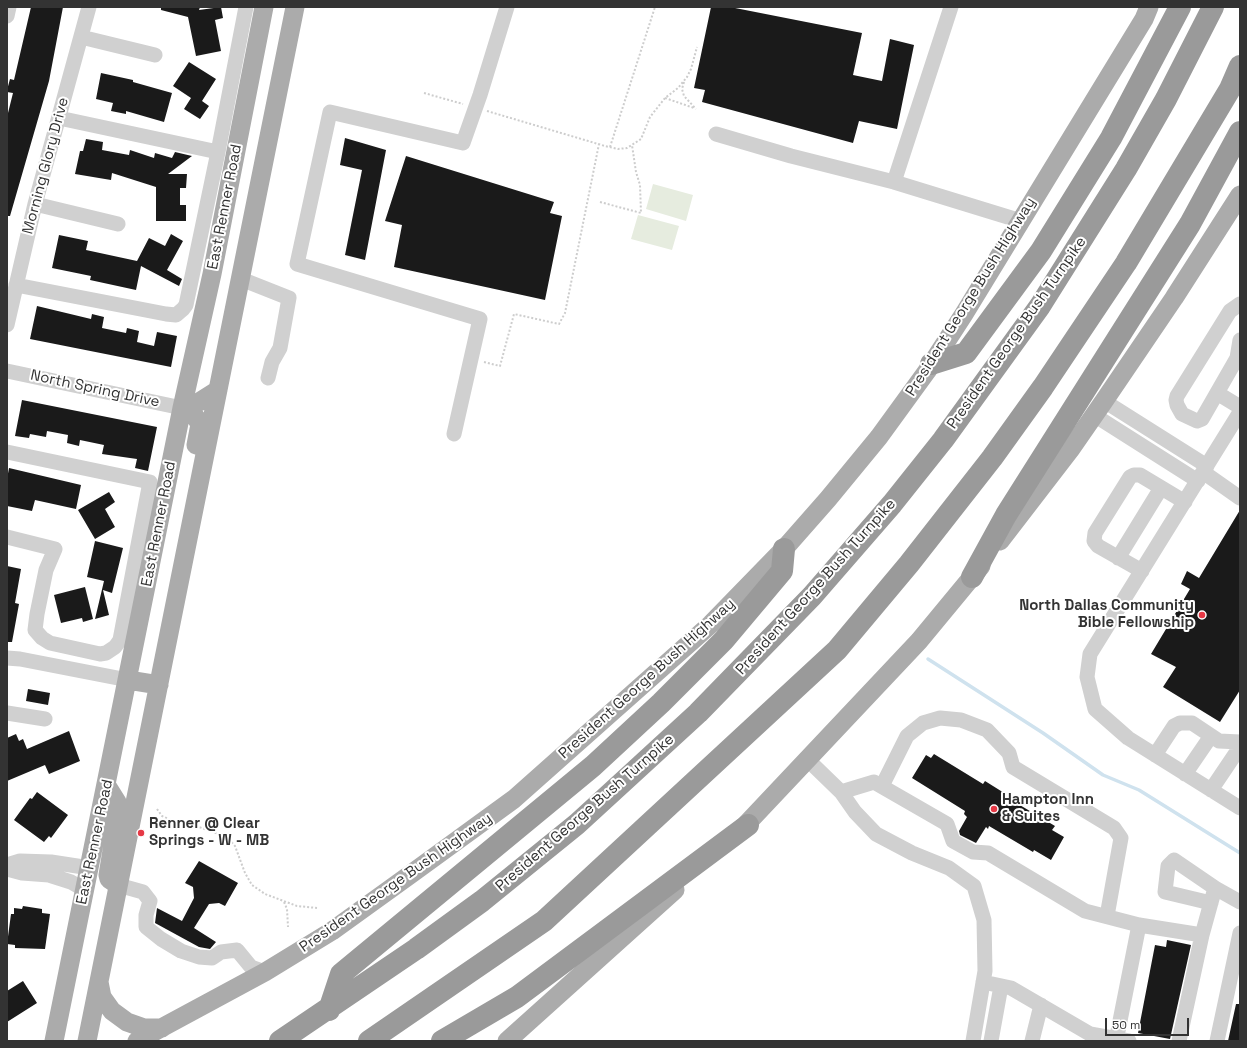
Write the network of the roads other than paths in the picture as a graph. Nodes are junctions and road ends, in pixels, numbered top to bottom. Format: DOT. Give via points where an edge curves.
graph roads {
  1 [pos="9,7"];
  2 [pos="89,7"];
  3 [pos="246,7"];
  4 [pos="264,7"];
  5 [pos="295,7"];
  6 [pos="507,7"];
  7 [pos="951,7"];
  8 [pos="1149,7"];
  9 [pos="1180,7"];
  10 [pos="1213,7"];
  11 [pos="7,16"];
  12 [pos="81,37"];
  13 [pos="155,55"];
  14 [pos="1240,66"];
  15 [pos="59,118"];
  16 [pos="1240,132"];
  17 [pos="716,134"];
  18 [pos="218,152"];
  19 [pos="894,182"];
  20 [pos="1240,195"];
  21 [pos="34,204"];
  22 [pos="1021,220"];
  23 [pos="118,224"];
  24 [pos="212,274"];
  25 [pos="241,279"];
  26 [pos="16,285"];
  27 [pos="1240,304"];
  28 [pos="7,326"];
  29 [pos="1240,340"];
  30 [pos="931,364"];
  31 [pos="7,371"];
  32 [pos="268,378"];
  33 [pos="218,390"];
  34 [pos="1217,393"];
  35 [pos="1240,407"];
  36 [pos="182,408"];
  37 [pos="1099,408"];
  38 [pos="1240,412"];
  39 [pos="454,434"];
  40 [pos="7,452"];
  41 [pos="1203,473"];
  42 [pos="198,488"];
  43 [pos="1161,488"];
  44 [pos="1240,498"];
  45 [pos="1185,502"];
  46 [pos="7,537"];
  47 [pos="784,549"];
  48 [pos="1118,558"];
  49 [pos="1142,571"];
  50 [pos="972,577"];
  51 [pos="7,658"];
  52 [pos="128,680"];
  53 [pos="159,685"];
  54 [pos="7,713"];
  55 [pos="45,719"];
  56 [pos="1211,736"];
  57 [pos="1240,742"];
  58 [pos="1240,747"];
  59 [pos="1155,755"];
  60 [pos="808,760"];
  61 [pos="1185,774"];
  62 [pos="107,786"];
  63 [pos="882,786"];
  64 [pos="1211,790"];
  65 [pos="841,792"];
  66 [pos="1240,808"];
  67 [pos="748,825"];
  68 [pos="7,865"];
  69 [pos="90,868"];
  70 [pos="7,869"];
  71 [pos="118,885"];
  72 [pos="1215,888"];
  73 [pos="85,890"];
  74 [pos="1240,902"];
  75 [pos="1211,903"];
  76 [pos="1107,916"];
  77 [pos="1139,924"];
  78 [pos="1240,933"];
  79 [pos="1202,935"];
  80 [pos="265,972"];
  81 [pos="99,981"];
  82 [pos="983,982"];
  83 [pos="1001,986"];
  84 [pos="1041,1005"];
  85 [pos="329,1010"];
  86 [pos="162,1028"];
  87 [pos="1120,1040"];
  88 [pos="54,1041"];
  89 [pos="87,1041"];
  90 [pos="137,1041"];
  91 [pos="147,1041"];
  92 [pos="280,1041"];
  93 [pos="370,1041"];
  94 [pos="442,1041"];
  95 [pos="507,1041"];
  96 [pos="972,1041"];
  97 [pos="991,1041"];
  98 [pos="1032,1041"];
  99 [pos="1180,1041"];
  100 [pos="1217,1041"];
  1 -- 11 [label="street"];
  2 -- 12 [label="street, Morning Glory Drive"];
  3 -- 18 [label="street"];
  4 -- 24 [label="main road, East Renner Road"];
  5 -- 25 [label="main road, East Renner Road"];
  6 -- 39 [label="street" via="463,144 330,112 297,264 480,319"];
  7 -- 19 [label="street"];
  8 -- 22 [label="main road, President George Bush Highway"];
  9 -- 30 [label="highway" via="1115,132 1041,251 966,353"];
  10 -- 85 [label="highway, President George Bush Turnpike" via="1126,169 1040,306 943,440 834,571 698,713 582,819 456,920"];
  12 -- 13 [label="street"];
  12 -- 15 [label="street, Morning Glory Drive"];
  14 -- 93 [label="highway" via="1230,89 1126,263 1042,386 987,464 909,564 837,650 544,921"];
  15 -- 18 [label="street"];
  15 -- 21 [label="street, Morning Glory Drive"];
  16 -- 50 [label="highway" via="1190,224 1006,515"];
  17 -- 19 [label="street"];
  18 -- 26 [label="street" via="186,305 176,315"];
  19 -- 22 [label="street"];
  20 -- 37 [label="main road"];
  21 -- 23 [label="street"];
  21 -- 26 [label="street, Morning Glory Drive"];
  22 -- 30 [label="main road, President George Bush Highway"];
  24 -- 25 [label="main road"];
  24 -- 36 [label="main road, East Renner Road"];
  25 -- 32 [label="street" via="288,298 280,348 272,362"];
  25 -- 33 [label="main road, East Renner Road"];
  26 -- 28 [label="street, Morning Glory Drive"];
  27 -- 34 [label="street" via="1230,311 1177,396 1177,405 1182,414 1196,421 1202,419"];
  29 -- 34 [label="street" via="1236,358"];
  30 -- 47 [label="main road, President George Bush Highway" via="862,458"];
  31 -- 36 [label="street, North Spring Drive"];
  33 -- 36 [label="main road" via="199,402"];
  33 -- 42 [label="main road, East Renner Road"];
  34 -- 35 [label="street"];
  36 -- 42 [label="main road" via="194,415 200,424 192,465"];
  36 -- 52 [label="main road, East Renner Road"];
  37 -- 41 [label="street"];
  37 -- 50 [label="main road"];
  38 -- 41 [label="street"];
  40 -- 46 [label="street" via="150,482 120,640 115,646 100,654 50,643 42,638 35,630 46,570 55,549"];
  41 -- 44 [label="street"];
  41 -- 45 [label="street"];
  42 -- 53 [label="main road, East Renner Road"];
  43 -- 45 [label="street"];
  43 -- 48 [label="street"];
  43 -- 48 [label="street" via="1140,475 1130,477 1095,533 1094,541 1098,546"];
  45 -- 49 [label="street"];
  47 -- 80 [label="main road, President George Bush Highway" via="711,624 514,799 332,931"];
  47 -- 85 [label="highway" via="782,571 719,646 593,766 341,974"];
  48 -- 49 [label="street"];
  49 -- 59 [label="street" via="1090,654 1087,677 1095,709 1128,738"];
  50 -- 60 [label="main road" via="920,641"];
  51 -- 52 [label="street"];
  52 -- 53 [label="main road"];
  52 -- 62 [label="main road, East Renner Road"];
  53 -- 71 [label="main road, East Renner Road"];
  54 -- 55 [label="street"];
  56 -- 57 [label="street" via="1219,741"];
  56 -- 59 [label="street" via="1192,723 1180,723 1174,726"];
  56 -- 61 [label="street"];
  58 -- 64 [label="street"];
  59 -- 61 [label="street"];
  60 -- 65 [label="street"];
  60 -- 67 [label="main road"];
  61 -- 64 [label="street"];
  62 -- 69 [label="main road, East Renner Road"];
  62 -- 71 [label="main road" via="119,808 108,875 108,879"];
  63 -- 65 [label="street" via="874,782"];
  63 -- 76 [label="street" via="947,824 953,841 973,852 988,853 1085,911"];
  63 -- 76 [label="street" via="907,736 923,723 940,718 961,720 986,730 1009,753 1013,767 1114,828 1121,838"];
  64 -- 66 [label="street"];
  65 -- 82 [label="street" via="855,812 876,834 949,868 974,886 984,920"];
  67 -- 94 [label="highway" via="516,996"];
  67 -- 95 [label="main road"];
  68 -- 69 [label="street" via="20,861 51,862"];
  69 -- 73 [label="main road, East Renner Road"];
  70 -- 73 [label="street" via="49,875"];
  71 -- 80 [label="street" via="143,892 150,901 146,927 181,951 212,958 221,952 237,950 251,967"];
  71 -- 81 [label="main road, East Renner Road"];
  72 -- 74 [label="street"];
  72 -- 75 [label="street"];
  72 -- 75 [label="street" via="1174,860 1168,866 1165,892"];
  73 -- 88 [label="main road, East Renner Road"];
  75 -- 79 [label="street"];
  76 -- 77 [label="street"];
  77 -- 79 [label="street"];
  77 -- 87 [label="street"];
  78 -- 100 [label="street"];
  79 -- 99 [label="street"];
  80 -- 86 [label="main road, President George Bush Highway"];
  81 -- 86 [label="main road" via="102,997 112,1011 127,1022 144,1028"];
  81 -- 89 [label="main road, East Renner Road"];
  82 -- 83 [label="street"];
  82 -- 96 [label="street"];
  83 -- 84 [label="street" via="1011,988"];
  83 -- 97 [label="street"];
  84 -- 87 [label="street" via="1090,1034"];
  84 -- 98 [label="street"];
  85 -- 92 [label="highway, President George Bush Turnpike"];
  86 -- 90 [label="main road, President George Bush Highway"];
  86 -- 91 [label="main road"];
}
